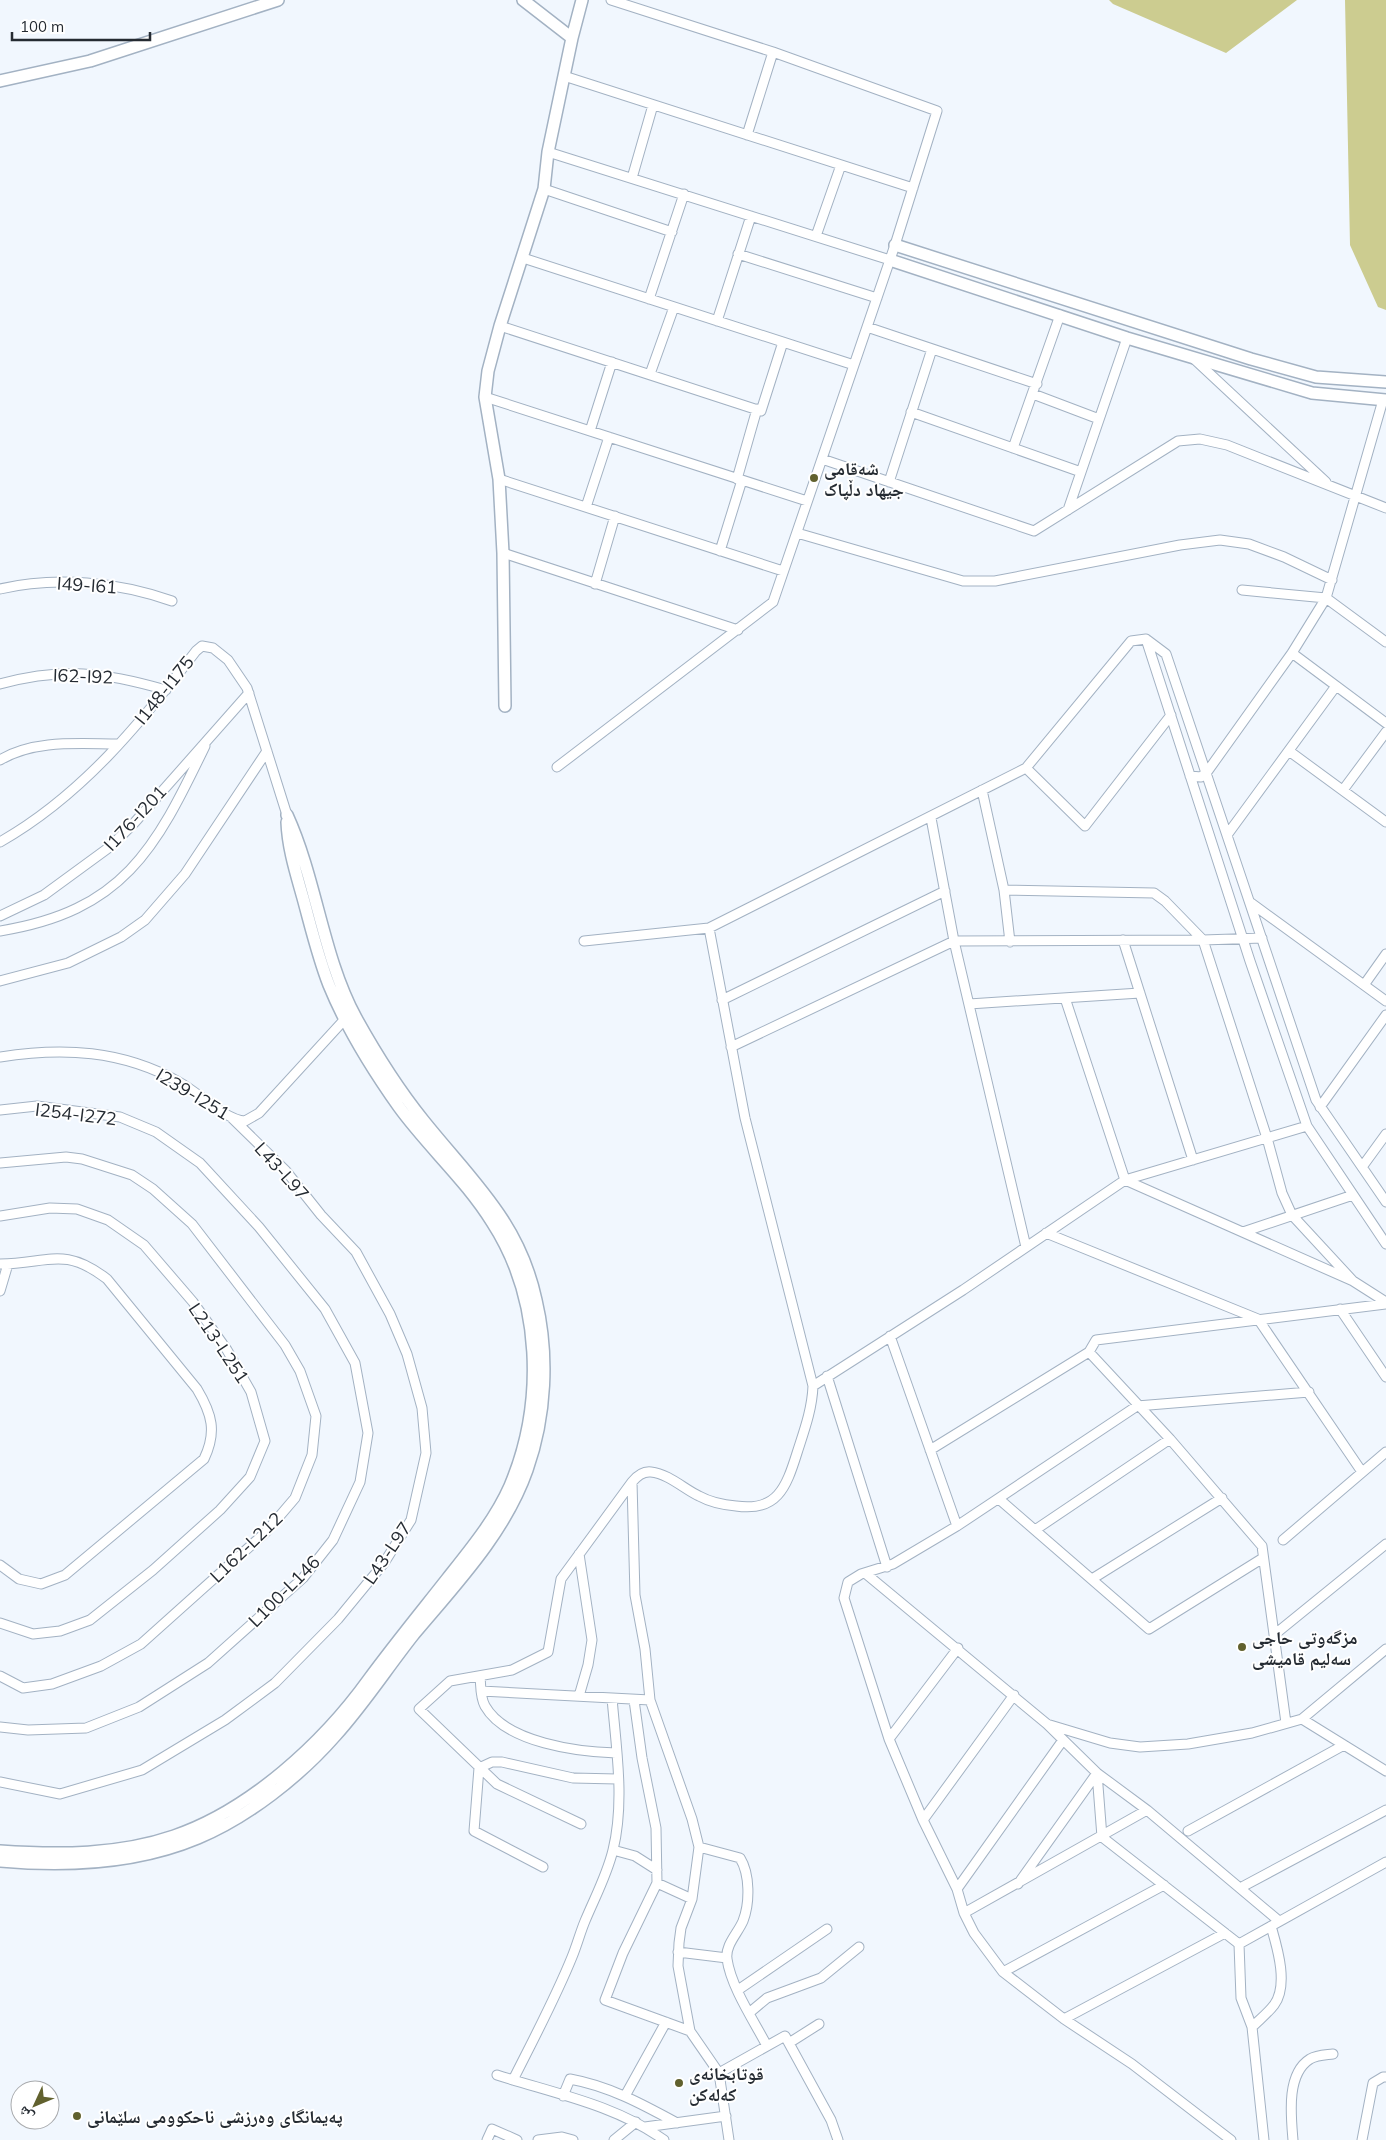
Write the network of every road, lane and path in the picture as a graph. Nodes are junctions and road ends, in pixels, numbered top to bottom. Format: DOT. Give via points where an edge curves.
graph roads {
  1 [pos="278,0"];
  2 [pos="523,0"];
  3 [pos="582,0"];
  4 [pos="611,0"];
  5 [pos="572,38"];
  6 [pos="773,52"];
  7 [pos="564,76"];
  8 [pos="0,81"];
  9 [pos="653,105"];
  10 [pos="747,135"];
  11 [pos="548,152"];
  12 [pos="841,165"];
  13 [pos="632,178"];
  14 [pos="913,188"];
  15 [pos="544,190"];
  16 [pos="684,194"];
  17 [pos="751,216"];
  18 [pos="672,232"];
  19 [pos="816,236"];
  20 [pos="895,245"];
  21 [pos="738,254"];
  22 [pos="523,258"];
  23 [pos="890,260"];
  24 [pos="877,298"];
  25 [pos="649,299"];
  26 [pos="674,307"];
  27 [pos="1060,315"];
  28 [pos="717,321"];
  29 [pos="500,326"];
  30 [pos="867,327"];
  31 [pos="1127,338"];
  32 [pos="783,342"];
  33 [pos="932,348"];
  34 [pos="1190,356"];
  35 [pos="612,362"];
  36 [pos="854,365"];
  37 [pos="650,374"];
  38 [pos="1316,377"];
  39 [pos="1386,382"];
  40 [pos="1037,384"];
  41 [pos="1312,393"];
  42 [pos="1034,394"];
  43 [pos="485,397"];
  44 [pos="1384,400"];
  45 [pos="758,409"];
  46 [pos="912,412"];
  47 [pos="1099,420"];
  48 [pos="590,431"];
  49 [pos="609,437"];
  50 [pos="1013,448"];
  51 [pos="822,459"];
  52 [pos="1081,472"];
  53 [pos="499,479"];
  54 [pos="739,480"];
  55 [pos="889,482"];
  56 [pos="1329,485"];
  57 [pos="1355,495"];
  58 [pos="807,501"];
  59 [pos="586,507"];
  60 [pos="1386,508"];
  61 [pos="1068,510"];
  62 [pos="615,516"];
  63 [pos="796,533"];
  64 [pos="720,551"];
  65 [pos="503,554"];
  66 [pos="783,572"];
  67 [pos="1332,580"];
  68 [pos="596,584"];
  69 [pos="0,589"];
  70 [pos="1242,590"];
  71 [pos="1326,598"];
  72 [pos="172,601"];
  73 [pos="738,630"];
  74 [pos="1146,639"];
  75 [pos="1386,642"];
  76 [pos="1292,653"];
  77 [pos="0,684"];
  78 [pos="1336,686"];
  79 [pos="166,690"];
  80 [pos="249,693"];
  81 [pos="505,706"];
  82 [pos="1170,715"];
  83 [pos="1386,723"];
  84 [pos="1386,732"];
  85 [pos="209,736"];
  86 [pos="119,744"];
  87 [pos="267,751"];
  88 [pos="1289,751"];
  89 [pos="2,758"];
  90 [pos="557,767"];
  91 [pos="1026,768"];
  92 [pos="1207,772"];
  93 [pos="1190,776"];
  94 [pos="982,790"];
  95 [pos="1343,790"];
  96 [pos="287,815"];
  97 [pos="931,818"];
  98 [pos="1386,822"];
  99 [pos="1227,835"];
  100 [pos="0,842"];
  101 [pos="1004,890"];
  102 [pos="945,891"];
  103 [pos="1250,902"];
  104 [pos="0,916"];
  105 [pos="709,928"];
  106 [pos="0,931"];
  107 [pos="1262,938"];
  108 [pos="1123,940"];
  109 [pos="1202,940"];
  110 [pos="1243,940"];
  111 [pos="584,941"];
  112 [pos="954,941"];
  113 [pos="1010,942"];
  114 [pos="1386,954"];
  115 [pos="0,981"];
  116 [pos="1364,985"];
  117 [pos="1140,993"];
  118 [pos="1065,998"];
  119 [pos="722,1000"];
  120 [pos="1386,1001"];
  121 [pos="969,1004"];
  122 [pos="1386,1015"];
  123 [pos="349,1016"];
  124 [pos="731,1047"];
  125 [pos="0,1057"];
  126 [pos="1320,1106"];
  127 [pos="0,1110"];
  128 [pos="232,1118"];
  129 [pos="1307,1126"];
  130 [pos="1386,1134"];
  131 [pos="1267,1138"];
  132 [pos="1193,1160"];
  133 [pos="0,1163"];
  134 [pos="200,1163"];
  135 [pos="1362,1167"];
  136 [pos="1125,1180"];
  137 [pos="1353,1195"];
  138 [pos="1386,1202"];
  139 [pos="1292,1214"];
  140 [pos="0,1216"];
  141 [pos="1243,1232"];
  142 [pos="1046,1233"];
  143 [pos="1386,1244"];
  144 [pos="1026,1247"];
  145 [pos="4,1264"];
  146 [pos="1353,1281"];
  147 [pos="0,1290"];
  148 [pos="1386,1303"];
  149 [pos="1340,1309"];
  150 [pos="1258,1319"];
  151 [pos="890,1336"];
  152 [pos="1089,1352"];
  153 [pos="827,1376"];
  154 [pos="1386,1377"];
  155 [pos="813,1386"];
  156 [pos="1309,1392"];
  157 [pos="1137,1406"];
  158 [pos="1170,1439"];
  159 [pos="930,1450"];
  160 [pos="1386,1452"];
  161 [pos="1362,1472"];
  162 [pos="632,1482"];
  163 [pos="1222,1498"];
  164 [pos="999,1499"];
  165 [pos="957,1526"];
  166 [pos="1035,1530"];
  167 [pos="1283,1540"];
  168 [pos="1385,1546"];
  169 [pos="580,1554"];
  170 [pos="1264,1558"];
  171 [pos="0,1565"];
  172 [pos="888,1567"];
  173 [pos="865,1573"];
  174 [pos="1092,1578"];
  175 [pos="453,1579"];
  176 [pos="0,1623"];
  177 [pos="1274,1635"];
  178 [pos="958,1648"];
  179 [pos="1386,1649"];
  180 [pos="0,1676"];
  181 [pos="480,1676"];
  182 [pos="481,1691"];
  183 [pos="1014,1695"];
  184 [pos="579,1696"];
  185 [pos="612,1698"];
  186 [pos="634,1700"];
  187 [pos="650,1700"];
  188 [pos="1302,1719"];
  189 [pos="1286,1723"];
  190 [pos="1047,1724"];
  191 [pos="0,1727"];
  192 [pos="889,1739"];
  193 [pos="1063,1740"];
  194 [pos="1344,1745"];
  195 [pos="616,1753"];
  196 [pos="479,1768"];
  197 [pos="1386,1771"];
  198 [pos="1097,1773"];
  199 [pos="618,1779"];
  200 [pos="0,1782"];
  201 [pos="1147,1810"];
  202 [pos="1386,1810"];
  203 [pos="923,1820"];
  204 [pos="581,1824"];
  205 [pos="1188,1831"];
  206 [pos="1102,1837"];
  207 [pos="699,1847"];
  208 [pos="613,1850"];
  209 [pos="0,1851"];
  210 [pos="0,1861"];
  211 [pos="1386,1862"];
  212 [pos="543,1867"];
  213 [pos="657,1870"];
  214 [pos="657,1883"];
  215 [pos="1018,1884"];
  216 [pos="1164,1885"];
  217 [pos="1240,1888"];
  218 [pos="957,1889"];
  219 [pos="692,1899"];
  220 [pos="964,1913"];
  221 [pos="1275,1923"];
  222 [pos="827,1929"];
  223 [pos="1225,1933"];
  224 [pos="1239,1944"];
  225 [pos="859,1947"];
  226 [pos="678,1952"];
  227 [pos="727,1958"];
  228 [pos="1003,1972"];
  229 [pos="738,1990"];
  230 [pos="749,2013"];
  231 [pos="1064,2019"];
  232 [pos="666,2022"];
  233 [pos="819,2024"];
  234 [pos="1252,2027"];
  235 [pos="690,2031"];
  236 [pos="789,2043"];
  237 [pos="767,2046"];
  238 [pos="1333,2054"];
  239 [pos="719,2073"];
  240 [pos="497,2075"];
  241 [pos="1386,2077"];
  242 [pos="513,2080"];
  243 [pos="563,2096"];
  244 [pos="626,2096"];
  245 [pos="726,2116"];
  246 [pos="636,2122"];
  247 [pos="677,2123"];
  248 [pos="645,2127"];
  249 [pos="487,2140"];
  250 [pos="517,2140"];
  251 [pos="538,2140"];
  252 [pos="573,2140"];
  253 [pos="614,2140"];
  254 [pos="664,2140"];
  255 [pos="729,2140"];
  256 [pos="838,2140"];
  257 [pos="1231,2140"];
  258 [pos="1264,2140"];
  259 [pos="1292,2140"];
  260 [pos="1362,2140"];
  1 -- 8 [label="street" via="90,61"];
  2 -- 5 [label="street"];
  3 -- 5 [label="street"];
  4 -- 6 [label="street"];
  5 -- 7 [label="street"];
  6 -- 10 [label="street"];
  6 -- 14 [label="street" via="937,111"];
  7 -- 9 [label="street"];
  7 -- 11 [label="street"];
  9 -- 10 [label="street"];
  9 -- 13 [label="street"];
  10 -- 12 [label="street"];
  11 -- 13 [label="street"];
  11 -- 15 [label="street"];
  12 -- 14 [label="street"];
  12 -- 19 [label="street"];
  13 -- 16 [label="street"];
  14 -- 20 [label="street"];
  15 -- 18 [label="street"];
  15 -- 22 [label="street"];
  16 -- 17 [label="street"];
  16 -- 18 [label="street"];
  17 -- 19 [label="street"];
  17 -- 21 [label="street"];
  18 -- 25 [label="street"];
  19 -- 23 [label="street"];
  20 -- 23 [label="street"];
  20 -- 38 [label="street" via="1168,334"];
  21 -- 24 [label="street"];
  21 -- 28 [label="street"];
  22 -- 25 [label="street"];
  22 -- 29 [label="street"];
  23 -- 24 [label="street"];
  23 -- 27 [label="street"];
  24 -- 30 [label="street"];
  25 -- 26 [label="street"];
  26 -- 28 [label="street"];
  26 -- 37 [label="street"];
  27 -- 31 [label="street"];
  27 -- 40 [label="street"];
  28 -- 32 [label="street"];
  29 -- 35 [label="street"];
  29 -- 43 [label="street"];
  30 -- 33 [label="street"];
  30 -- 36 [label="street"];
  31 -- 34 [label="street"];
  31 -- 47 [label="street"];
  32 -- 36 [label="street"];
  32 -- 45 [label="street" via="762,411"];
  33 -- 40 [label="street"];
  33 -- 46 [label="street"];
  34 -- 41 [label="street"];
  34 -- 56 [label="street"];
  35 -- 37 [label="street"];
  35 -- 48 [label="street"];
  36 -- 51 [label="street"];
  37 -- 45 [label="street"];
  38 -- 39 [label="street"];
  38 -- 41 [label="street"];
  40 -- 42 [label="street"];
  41 -- 44 [label="street"];
  42 -- 47 [label="street"];
  42 -- 50 [label="street"];
  43 -- 48 [label="street"];
  43 -- 53 [label="street"];
  44 -- 57 [label="street"];
  45 -- 54 [label="street"];
  46 -- 50 [label="street"];
  46 -- 55 [label="street"];
  47 -- 52 [label="street"];
  48 -- 49 [label="street"];
  49 -- 54 [label="street"];
  49 -- 59 [label="street"];
  50 -- 52 [label="street"];
  51 -- 55 [label="street"];
  51 -- 58 [label="street"];
  52 -- 61 [label="street"];
  53 -- 59 [label="street"];
  53 -- 65 [label="street"];
  54 -- 58 [label="street"];
  54 -- 64 [label="street"];
  55 -- 61 [label="street" via="1034,531"];
  56 -- 57 [label="street"];
  56 -- 61 [label="street" via="1227,445 1200,439 1178,441"];
  57 -- 60 [label="street"];
  57 -- 67 [label="street"];
  58 -- 63 [label="street"];
  59 -- 62 [label="street"];
  62 -- 64 [label="street"];
  62 -- 68 [label="street"];
  63 -- 66 [label="street"];
  63 -- 67 [label="street" via="963,581 995,581 1220,540 1249,544"];
  64 -- 66 [label="street"];
  65 -- 68 [label="street"];
  65 -- 81 [label="street"];
  66 -- 73 [label="street" via="773,602"];
  67 -- 71 [label="street"];
  68 -- 73 [label="street"];
  69 -- 72 [label="street, I49-I61" via="22,584 64,582 139,589"];
  70 -- 71 [label="street"];
  71 -- 75 [label="street"];
  71 -- 76 [label="street"];
  73 -- 90 [label="street"];
  74 -- 82 [label="street"];
  74 -- 91 [label="street" via="1130,641"];
  74 -- 92 [label="street" via="1166,654"];
  76 -- 78 [label="street"];
  76 -- 92 [label="street"];
  77 -- 79 [label="street, I62-I92" via="50,674 88,673"];
  78 -- 83 [label="street"];
  78 -- 88 [label="street"];
  79 -- 80 [label="street, I148-I175" via="196,651 204,646 213,648 228,660"];
  79 -- 86 [label="street, I148-I175"];
  80 -- 85 [label="street, I176-I201"];
  80 -- 87 [label="street, I148-I175"];
  82 -- 91 [label="street" via="1085,826"];
  82 -- 93 [label="street"];
  84 -- 95 [label="street"];
  85 -- 104 [label="street, I176-I201" via="136,822 110,846 44,895"];
  85 -- 106 [label="street" via="169,818 134,868 107,891 79,907 32,924"];
  86 -- 89 [label="street" via="51,745"];
  86 -- 100 [label="street, I148-I175" via="60,802"];
  87 -- 96 [label="street, I148-I175"];
  87 -- 115 [label="street" via="185,874 145,920 122,937 68,963"];
  88 -- 95 [label="street"];
  88 -- 99 [label="street"];
  91 -- 94 [label="street"];
  92 -- 93 [label="street" via="1198,777"];
  92 -- 99 [label="street"];
  93 -- 110 [label="street"];
  94 -- 97 [label="street"];
  94 -- 101 [label="street"];
  95 -- 98 [label="street"];
  96 -- 123 [label="street" via="290,852 323,968"];
  97 -- 102 [label="street"];
  97 -- 105 [label="street"];
  99 -- 103 [label="street"];
  101 -- 109 [label="street" via="1154,893"];
  101 -- 113 [label="street"];
  102 -- 112 [label="street"];
  102 -- 119 [label="street"];
  103 -- 107 [label="street"];
  103 -- 116 [label="street"];
  105 -- 111 [label="street"];
  105 -- 119 [label="street"];
  107 -- 110 [label="street"];
  107 -- 126 [label="street"];
  108 -- 109 [label="street"];
  108 -- 113 [label="street"];
  108 -- 117 [label="street"];
  109 -- 110 [label="street"];
  109 -- 131 [label="street"];
  110 -- 129 [label="street"];
  112 -- 113 [label="street"];
  112 -- 121 [label="street"];
  112 -- 124 [label="street"];
  114 -- 116 [label="street"];
  116 -- 120 [label="street"];
  117 -- 118 [label="street"];
  117 -- 132 [label="street"];
  118 -- 121 [label="street"];
  118 -- 136 [label="street"];
  119 -- 124 [label="street"];
  121 -- 144 [label="street"];
  122 -- 126 [label="street"];
  123 -- 128 [label="street, I239-I251" via="259,1113 248,1120"];
  123 -- 175 [label="street" via="399,1107 494,1223 514,1266 529,1319 533,1394 524,1445 502,1501"];
  124 -- 155 [label="street" via="745,1118"];
  125 -- 128 [label="street, I239-I251" via="63,1050 117,1058 178,1081"];
  126 -- 135 [label="street"];
  127 -- 134 [label="street, I254-I272" via="37,1106 120,1117 156,1132"];
  128 -- 200 [label="street, L43-L97" via="286,1171 356,1252 390,1314 407,1354 422,1408 426,1453 411,1520 384,1563 338,1619 276,1683 225,1720 142,1770 60,1794"];
  129 -- 131 [label="street"];
  129 -- 137 [label="street"];
  130 -- 135 [label="street"];
  131 -- 132 [label="street"];
  131 -- 139 [label="street" via="1282,1193"];
  132 -- 136 [label="street"];
  133 -- 180 [label="street, L162-L212" via="66,1157 82,1159 132,1176 152,1189 192,1224 285,1345 300,1371 316,1416 312,1455 295,1498 266,1532 140,1644 101,1666 52,1684 24,1688"];
  134 -- 191 [label="street, L100-L146" via="259,1227 325,1309 355,1363 368,1432 360,1482 333,1540 303,1578 208,1663 139,1707 86,1728 28,1730"];
  135 -- 138 [label="street"];
  136 -- 141 [label="street"];
  136 -- 142 [label="street"];
  137 -- 139 [label="street"];
  137 -- 143 [label="street"];
  139 -- 141 [label="street"];
  139 -- 146 [label="street"];
  140 -- 176 [label="street, L213-L251" via="50,1208 77,1209 108,1220 144,1245 193,1302 228,1350 251,1392 264,1441 250,1477 220,1510 153,1570 90,1620 60,1631 33,1634"];
  141 -- 146 [label="street"];
  142 -- 144 [label="street"];
  142 -- 150 [label="street"];
  144 -- 151 [label="street"];
  145 -- 147 [label="street"];
  145 -- 171 [label="street" via="56,1257 80,1262 107,1279 197,1389 209,1409 212,1442 204,1459 64,1575 41,1584 19,1579"];
  146 -- 148 [label="street"];
  148 -- 149 [label="street"];
  149 -- 150 [label="street"];
  149 -- 154 [label="street"];
  150 -- 152 [label="street" via="1096,1340"];
  150 -- 156 [label="street"];
  151 -- 153 [label="street"];
  151 -- 159 [label="street"];
  152 -- 157 [label="street"];
  152 -- 159 [label="street"];
  153 -- 155 [label="street"];
  153 -- 172 [label="street"];
  155 -- 162 [label="street" via="811,1411 790,1474 781,1491 767,1504 745,1507 714,1502 670,1478 651,1472 637,1476"];
  156 -- 157 [label="street"];
  156 -- 161 [label="street"];
  157 -- 158 [label="street"];
  157 -- 164 [label="street"];
  158 -- 163 [label="street"];
  158 -- 166 [label="street"];
  159 -- 165 [label="street"];
  160 -- 161 [label="street"];
  161 -- 167 [label="street"];
  162 -- 169 [label="street"];
  162 -- 187 [label="street" via="635,1595"];
  163 -- 170 [label="street" via="1262,1546"];
  163 -- 174 [label="street"];
  164 -- 165 [label="street"];
  164 -- 166 [label="street"];
  165 -- 172 [label="street"];
  166 -- 174 [label="street"];
  168 -- 177 [label="street"];
  169 -- 181 [label="street" via="561,1579 548,1652 512,1670"];
  169 -- 184 [label="street" via="592,1640"];
  170 -- 174 [label="street" via="1149,1629"];
  170 -- 177 [label="street"];
  172 -- 173 [label="street"];
  173 -- 178 [label="street"];
  173 -- 192 [label="street" via="848,1582 844,1598"];
  175 -- 209 [label="street" via="391,1648 320,1738 275,1777 226,1811 174,1836 115,1850 51,1854"];
  175 -- 210 [label="street" via="324,1748 284,1784 222,1826 169,1848 126,1857 56,1864"];
  177 -- 189 [label="street"];
  178 -- 183 [label="street"];
  178 -- 192 [label="street"];
  179 -- 188 [label="street"];
  181 -- 182 [label="street"];
  181 -- 196 [label="street" via="450,1681 419,1708"];
  182 -- 184 [label="street"];
  182 -- 195 [label="street" via="489,1712 528,1737 584,1751"];
  183 -- 190 [label="street"];
  183 -- 203 [label="street"];
  184 -- 185 [label="street"];
  185 -- 186 [label="street"];
  185 -- 195 [label="street"];
  186 -- 187 [label="street"];
  186 -- 213 [label="street" via="656,1828"];
  187 -- 207 [label="street"];
  188 -- 189 [label="street"];
  188 -- 194 [label="street"];
  189 -- 190 [label="street" via="1252,1733 1188,1744 1140,1747 1110,1743"];
  190 -- 193 [label="street"];
  192 -- 203 [label="street"];
  193 -- 198 [label="street"];
  193 -- 218 [label="street"];
  194 -- 197 [label="street"];
  194 -- 205 [label="street"];
  195 -- 199 [label="street"];
  196 -- 199 [label="street" via="492,1762 502,1762 573,1778"];
  196 -- 204 [label="street" via="507,1790"];
  196 -- 212 [label="street" via="474,1832"];
  198 -- 201 [label="street"];
  198 -- 206 [label="street"];
  198 -- 215 [label="street"];
  199 -- 208 [label="street"];
  201 -- 206 [label="street"];
  201 -- 217 [label="street"];
  202 -- 217 [label="street"];
  203 -- 218 [label="street"];
  206 -- 215 [label="street"];
  206 -- 216 [label="street"];
  207 -- 219 [label="street"];
  207 -- 227 [label="street" via="740,1858 747,1869 744,1920"];
  208 -- 213 [label="street" via="635,1856"];
  208 -- 242 [label="street" via="552,2004"];
  211 -- 221 [label="street"];
  213 -- 214 [label="street"];
  214 -- 219 [label="street"];
  214 -- 232 [label="street" via="623,1953 605,2000"];
  215 -- 220 [label="street"];
  216 -- 223 [label="street"];
  216 -- 228 [label="street"];
  217 -- 221 [label="street"];
  218 -- 220 [label="street"];
  219 -- 226 [label="street" via="681,1928"];
  220 -- 228 [label="street" via="974,1933"];
  221 -- 224 [label="street"];
  221 -- 234 [label="street" via="1280,1996"];
  222 -- 229 [label="street"];
  223 -- 224 [label="street"];
  223 -- 231 [label="street"];
  224 -- 234 [label="street" via="1241,1998"];
  225 -- 230 [label="street" via="821,1978 767,1998"];
  226 -- 227 [label="street"];
  226 -- 235 [label="street" via="681,1990"];
  227 -- 229 [label="street"];
  228 -- 231 [label="street"];
  229 -- 230 [label="street"];
  230 -- 237 [label="street"];
  231 -- 257 [label="street" via="1132,2064"];
  232 -- 235 [label="street"];
  232 -- 244 [label="street"];
  233 -- 236 [label="street"];
  234 -- 258 [label="street"];
  235 -- 239 [label="street"];
  236 -- 237 [label="street" via="785,2036"];
  236 -- 256 [label="street" via="831,2120"];
  237 -- 239 [label="street"];
  238 -- 259 [label="street" via="1309,2060 1298,2075 1292,2092"];
  239 -- 245 [label="street"];
  240 -- 242 [label="street"];
  241 -- 260 [label="street" via="1373,2083"];
  242 -- 243 [label="street"];
  243 -- 244 [label="street" via="570,2079 593,2083"];
  243 -- 246 [label="street"];
  244 -- 247 [label="street"];
  245 -- 247 [label="street"];
  245 -- 255 [label="street"];
  246 -- 248 [label="street"];
  246 -- 253 [label="street"];
  247 -- 248 [label="street"];
  248 -- 254 [label="street"];
  249 -- 250 [label="street" via="492,2129"];
  251 -- 252 [label="street" via="553,2137"];
}
